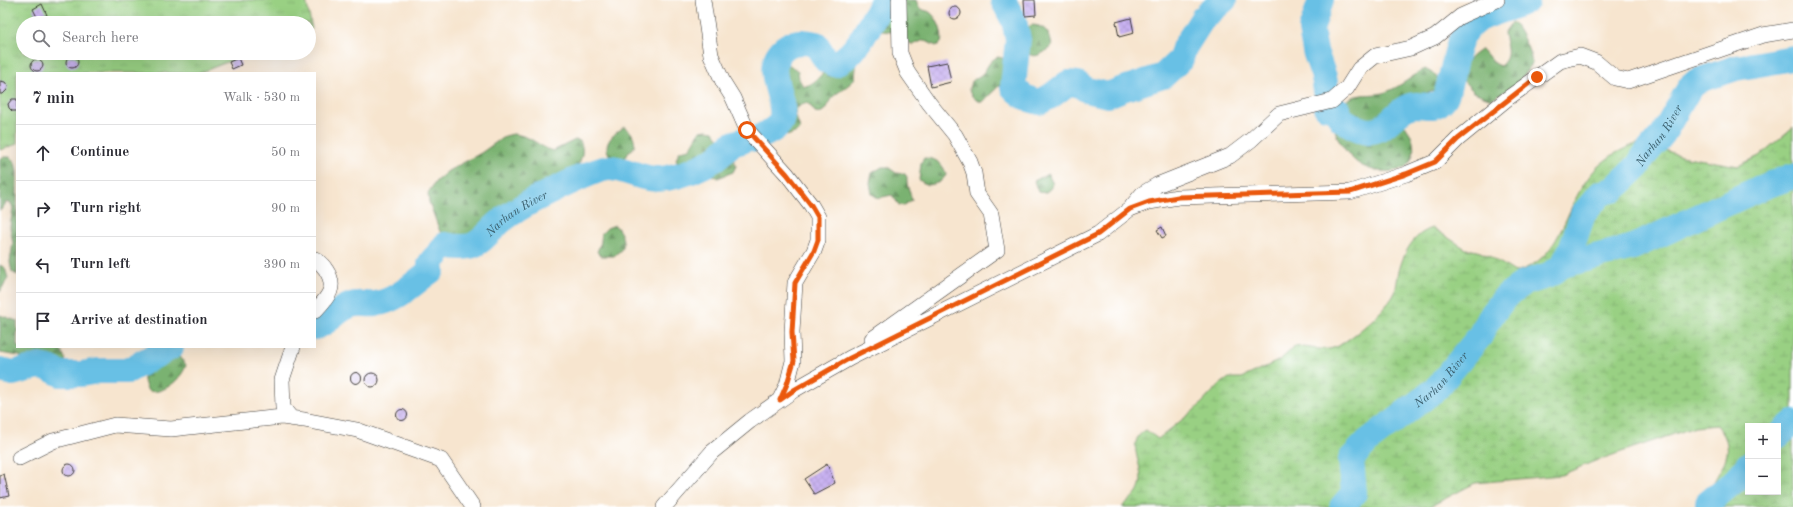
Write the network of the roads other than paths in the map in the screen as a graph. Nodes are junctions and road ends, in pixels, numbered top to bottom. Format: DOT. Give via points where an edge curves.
graph roads {
  1 [pos="703,0"];
  2 [pos="899,0"];
  3 [pos="1498,0"];
  4 [pos="1793,30"];
  5 [pos="1130,209"];
  6 [pos="316,260"];
  7 [pos="316,310"];
  8 [pos="293,348"];
  9 [pos="850,358"];
  10 [pos="780,400"];
  11 [pos="291,418"];
  12 [pos="19,458"];
  13 [pos="473,507"];
  14 [pos="664,507"];
  1 -- 10 [label="street" via="711,55 747,130 787,174 818,217 818,240 795,283 792,332 794,361"];
  2 -- 9 [label="street" via="900,53 908,73 955,135 970,162 977,194 991,214 997,250 903,316"];
  3 -- 5 [label="street" via="1461,16 1435,36 1411,48 1375,56 1359,69 1347,88 1332,101 1279,114 1230,156 1157,185 1142,194"];
  4 -- 5 [label="street" via="1762,35 1628,81 1615,78 1596,62 1580,56 1560,61 1508,98 1458,139 1435,162 1350,192 1178,197 1149,202"];
  5 -- 9 [label="street" via="1098,234"];
  6 -- 7 [label="street" via="321,262 332,279 331,290"];
  8 -- 11 [label="street" via="282,380 282,408"];
  9 -- 10 [label="street"];
  10 -- 14 [label="street" via="712,452"];
  11 -- 12 [label="street" via="171,428 115,425 53,441"];
  11 -- 13 [label="street" via="357,430 441,460"];
}
